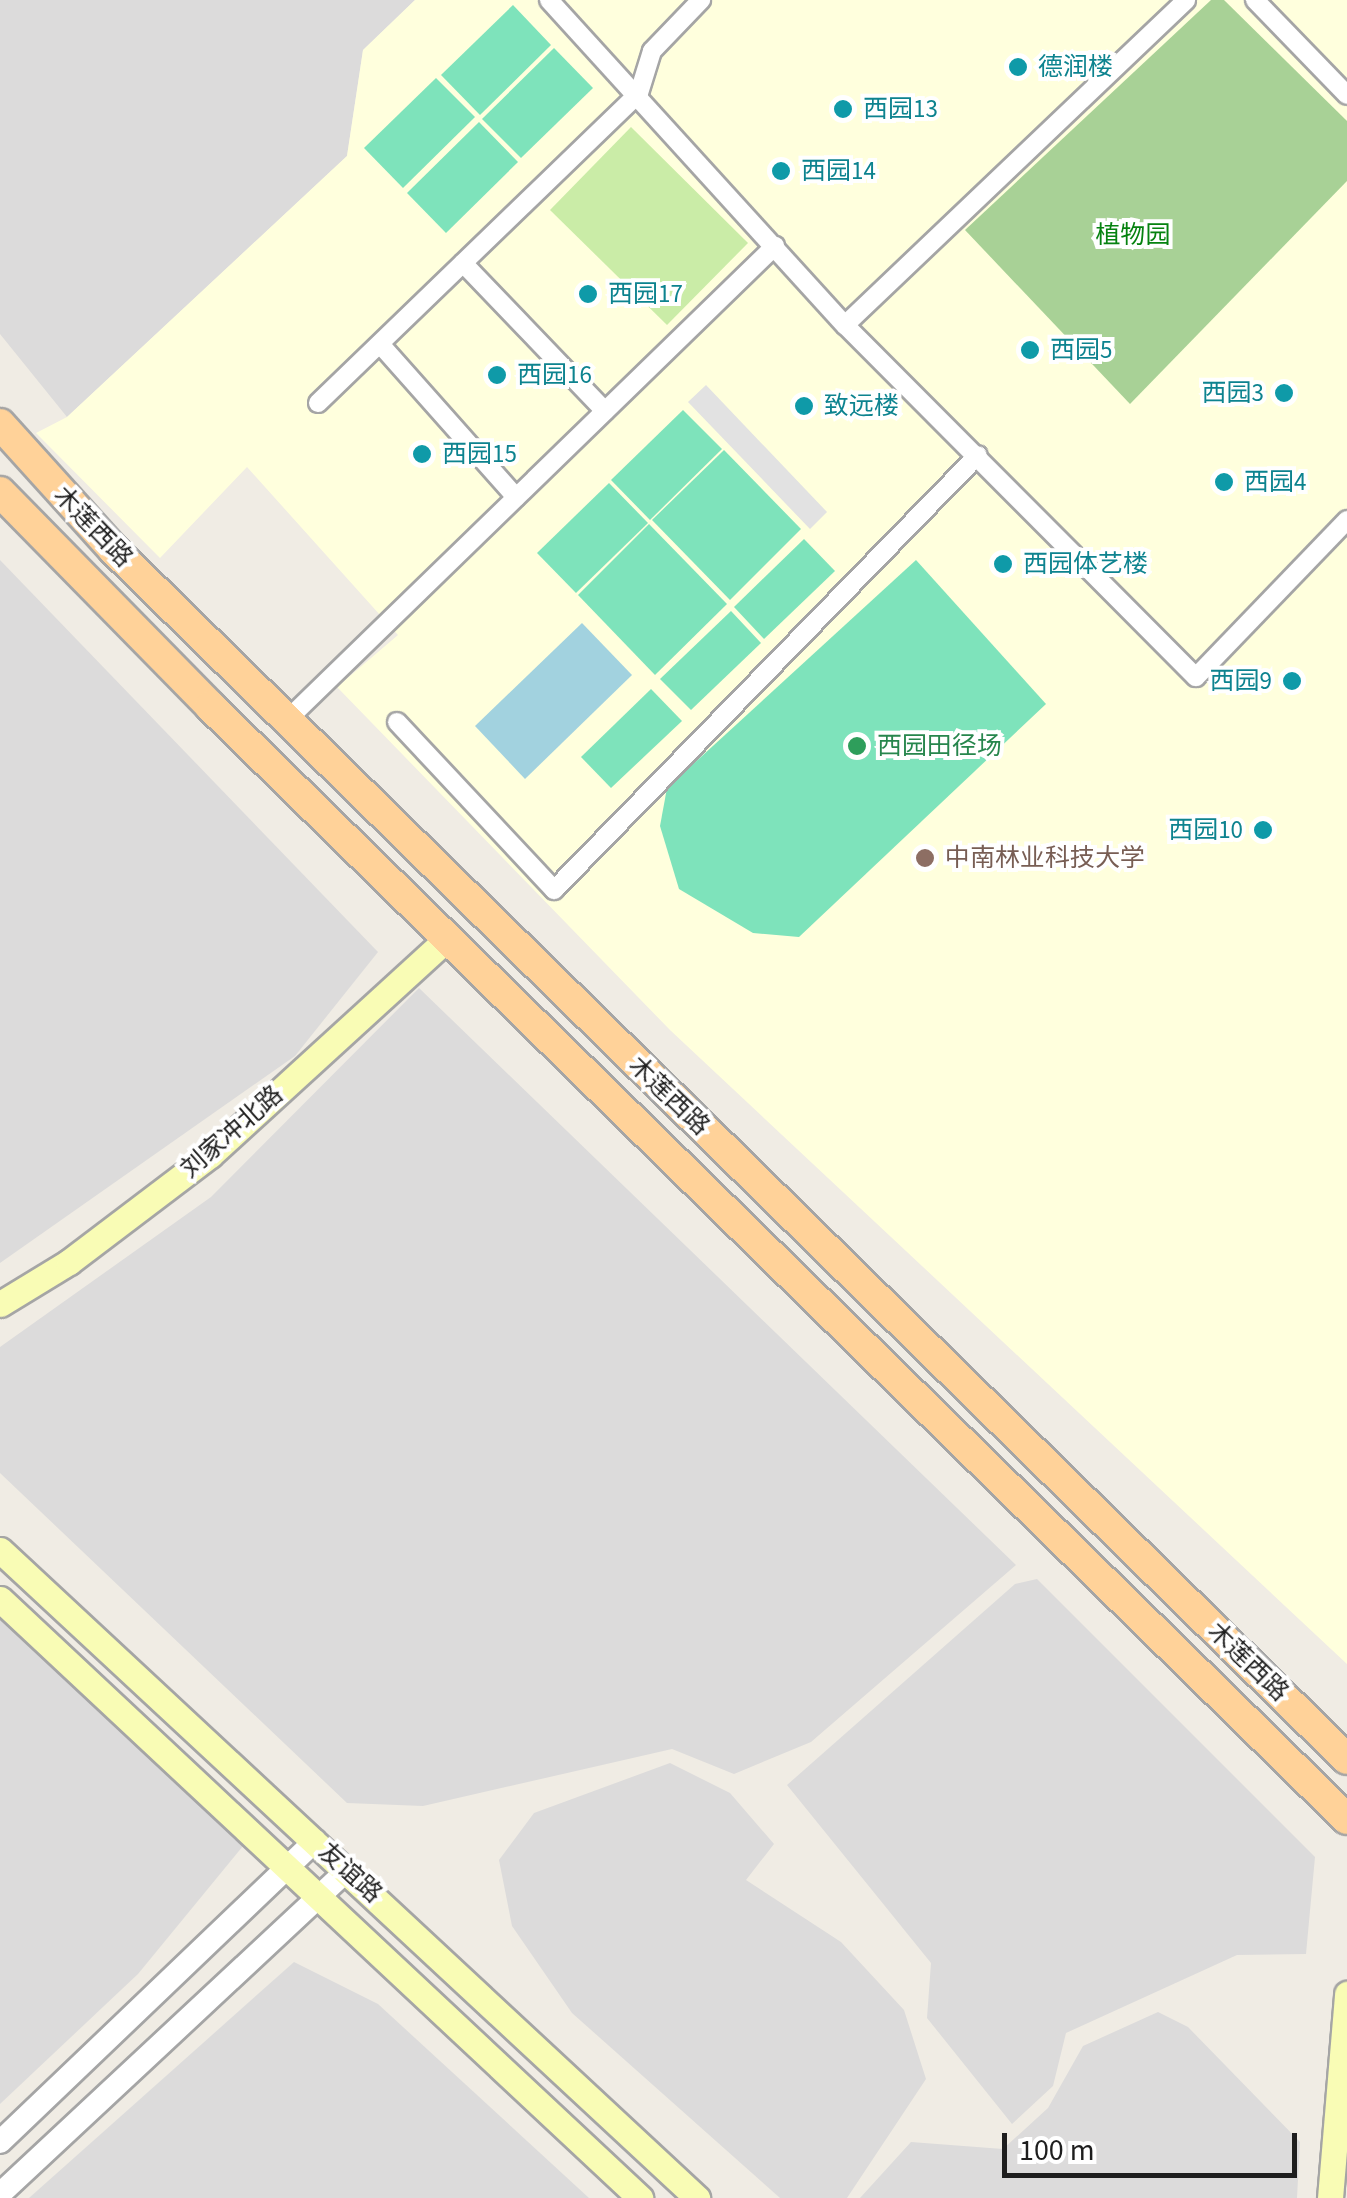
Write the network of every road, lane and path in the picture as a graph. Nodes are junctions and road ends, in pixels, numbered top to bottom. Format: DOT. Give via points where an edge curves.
graph roads {
  1 [pos="549,0"];
  2 [pos="702,0"];
  3 [pos="1186,0"];
  4 [pos="1255,0"];
  5 [pos="639,93"];
  6 [pos="1347,95"];
  7 [pos="775,246"];
  8 [pos="463,263"];
  9 [pos="844,325"];
  10 [pos="380,344"];
  11 [pos="318,403"];
  12 [pos="605,411"];
  13 [pos="0,424"];
  14 [pos="978,455"];
  15 [pos="0,492"];
  16 [pos="516,497"];
  17 [pos="1347,520"];
  18 [pos="286,721"];
  19 [pos="397,722"];
  20 [pos="444,934"];
  21 [pos="0,1288"];
  22 [pos="0,1304"];
  23 [pos="0,1550"];
  24 [pos="0,1599"];
  25 [pos="1347,1759"];
  26 [pos="1347,1819"];
  27 [pos="315,1841"];
  28 [pos="283,1870"];
  29 [pos="348,1870"];
  30 [pos="316,1900"];
  31 [pos="1347,1994"];
  32 [pos="0,2142"];
  33 [pos="0,2194"];
  34 [pos="640,2198"];
  35 [pos="696,2198"];
  36 [pos="1330,2198"];
  1 -- 5 [label="street"];
  2 -- 5 [label="street" via="652,51"];
  3 -- 9 [label="street"];
  4 -- 6 [label="street"];
  5 -- 7 [label="street"];
  5 -- 8 [label="street"];
  7 -- 9 [label="street"];
  7 -- 12 [label="street"];
  8 -- 10 [label="street"];
  8 -- 12 [label="street"];
  9 -- 14 [label="street"];
  10 -- 11 [label="street"];
  10 -- 16 [label="street"];
  12 -- 16 [label="street"];
  13 -- 18 [label="main road, 木莲西路" via="113,550"];
  14 -- 17 [label="street" via="1196,677"];
  14 -- 19 [label="street" via="554,890"];
  15 -- 20 [label="main road, 木莲西路"];
  16 -- 18 [label="street"];
  18 -- 25 [label="main road, 木莲西路"];
  20 -- 21 [label="main road, 刘家冲北路" via="204,1145"];
  20 -- 22 [label="main road, 刘家冲北路" via="210,1155 68,1262"];
  20 -- 26 [label="main road, 木莲西路"];
  23 -- 27 [label="main road, 友谊路"];
  24 -- 28 [label="main road, 友谊路"];
  27 -- 28 [label="street"];
  27 -- 29 [label="main road, 友谊路"];
  28 -- 30 [label="main road, 友谊路"];
  28 -- 32 [label="street"];
  29 -- 30 [label="street"];
  29 -- 35 [label="main road, 友谊路"];
  30 -- 33 [label="street"];
  30 -- 34 [label="main road, 友谊路"];
  31 -- 36 [label="main road"];
}
